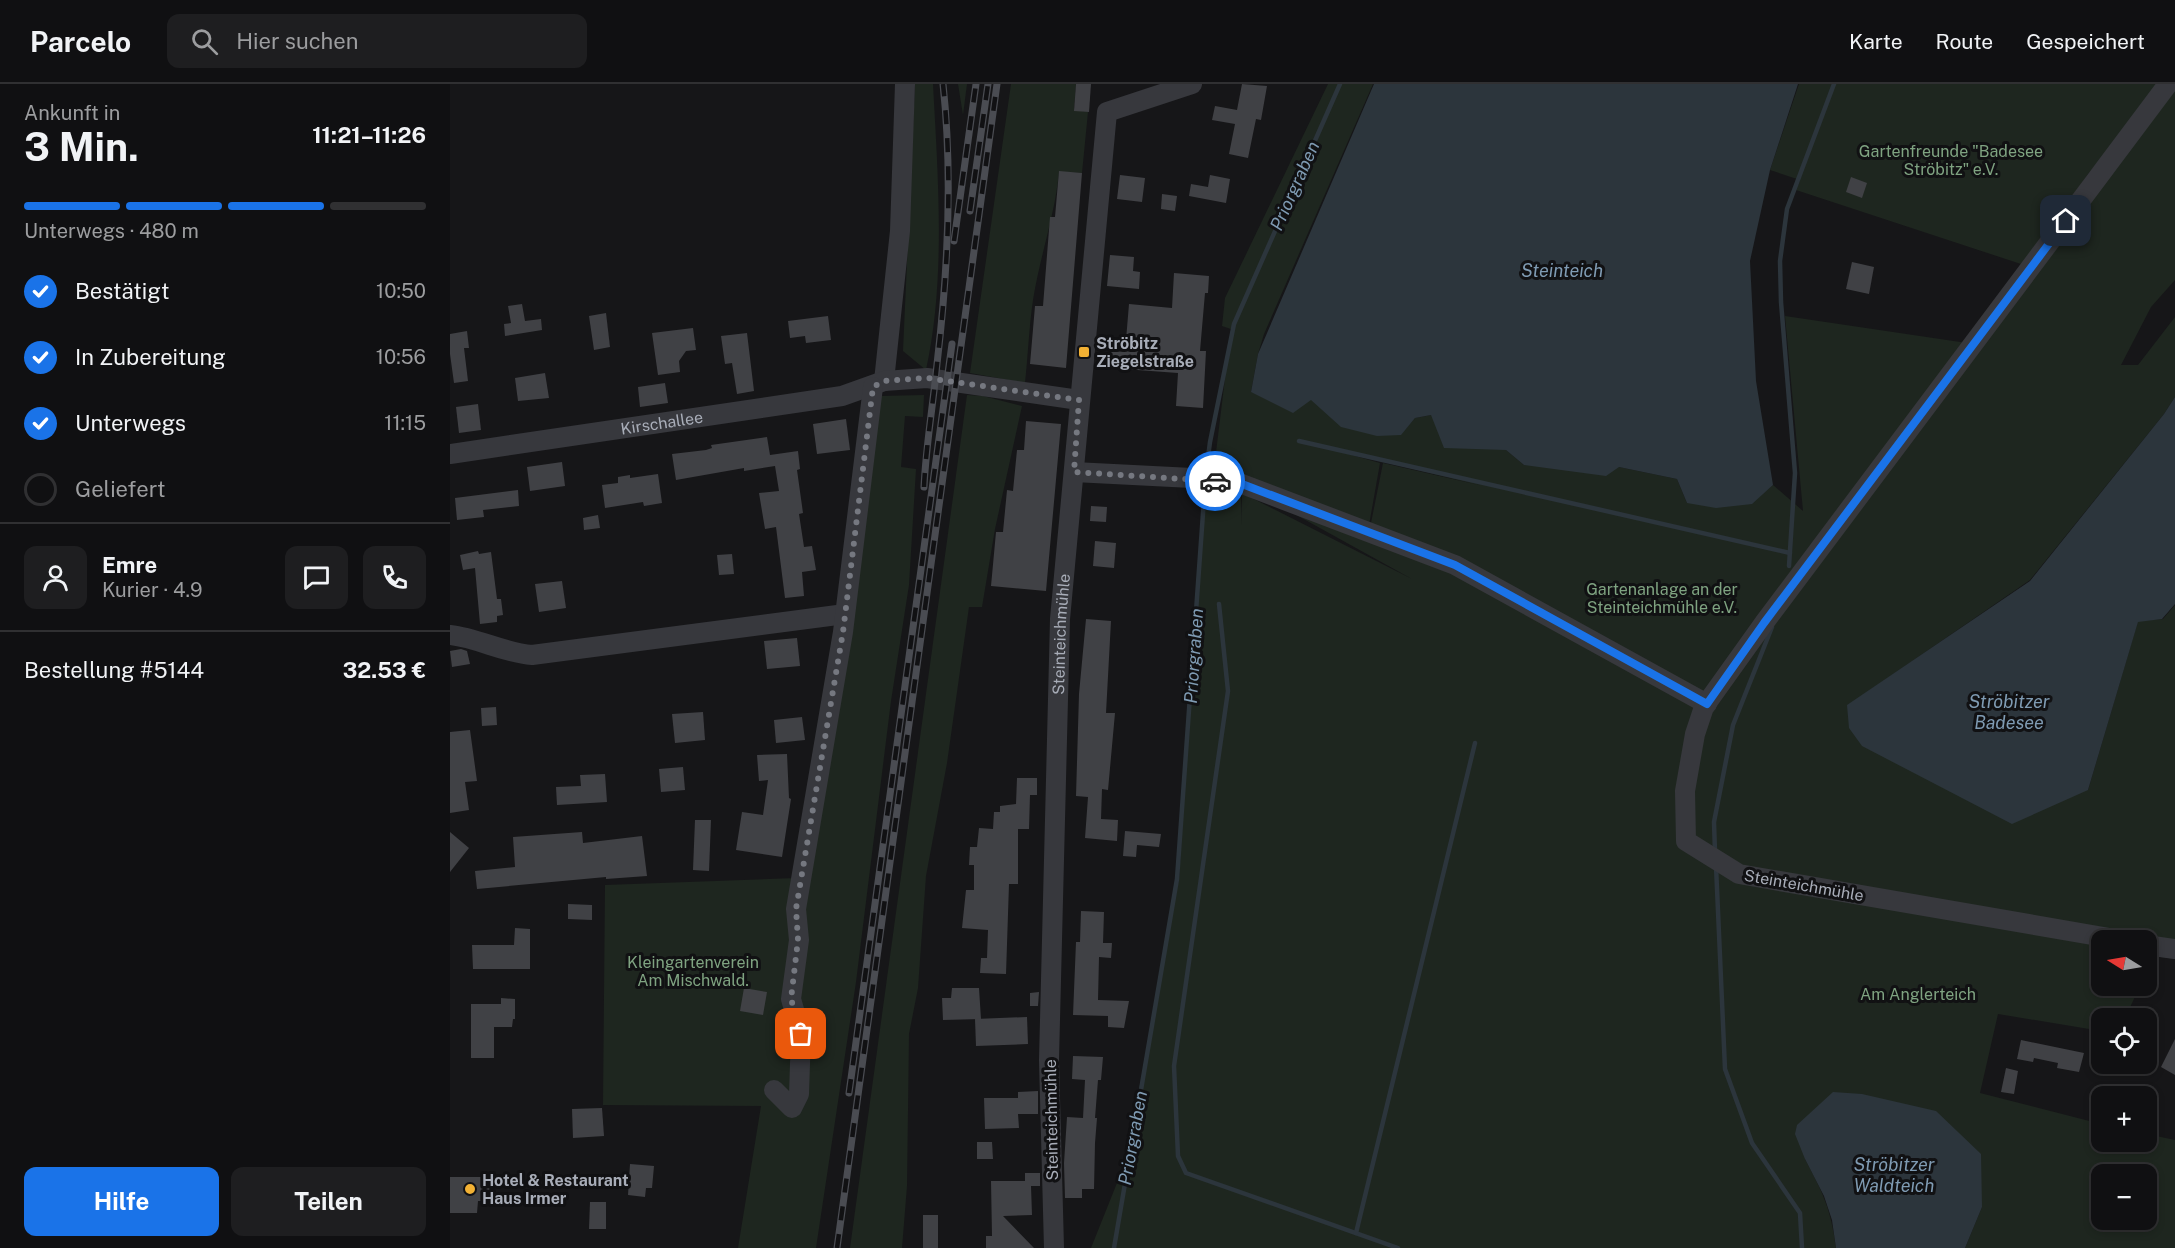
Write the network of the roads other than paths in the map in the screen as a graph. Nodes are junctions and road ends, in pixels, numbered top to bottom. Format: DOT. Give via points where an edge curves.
graph roads {
  1 [pos="905,84"];
  2 [pos="1192,84"];
  3 [pos="2168,84"];
  4 [pos="879,384"];
  5 [pos="1079,400"];
  6 [pos="450,454"];
  7 [pos="1074,472"];
  8 [pos="845,614"];
  9 [pos="450,635"];
  10 [pos="1707,704"];
  11 [pos="2091,935"];
  12 [pos="2157,947"];
  13 [pos="2175,949"];
  14 [pos="774,1090"];
  15 [pos="1054,1248"];
  1 -- 4 [label="street" via="900,231"];
  2 -- 5 [label="street, Steinteichmühle" via="1107,112"];
  3 -- 10 [label="street, Steinteichmühle"];
  4 -- 5 [label="street, Kirschallee" via="927,378"];
  4 -- 6 [label="street, Kirschallee" via="842,396"];
  4 -- 8 [label="street"];
  5 -- 7 [label="street, Steinteichmühle"];
  7 -- 10 [label="street" via="1242,484 1455,565"];
  7 -- 15 [label="street, Steinteichmühle" via="1060,619 1049,1060"];
  8 -- 9 [label="street" via="532,655"];
  8 -- 14 [label="street" via="796,909 798,940 791,999 801,1034 799,1094 792,1108"];
  10 -- 11 [label="street, Steinteichmühle" via="1695,734 1685,791 1686,841 1739,874"];
  12 -- 13 [label="street"];
}
